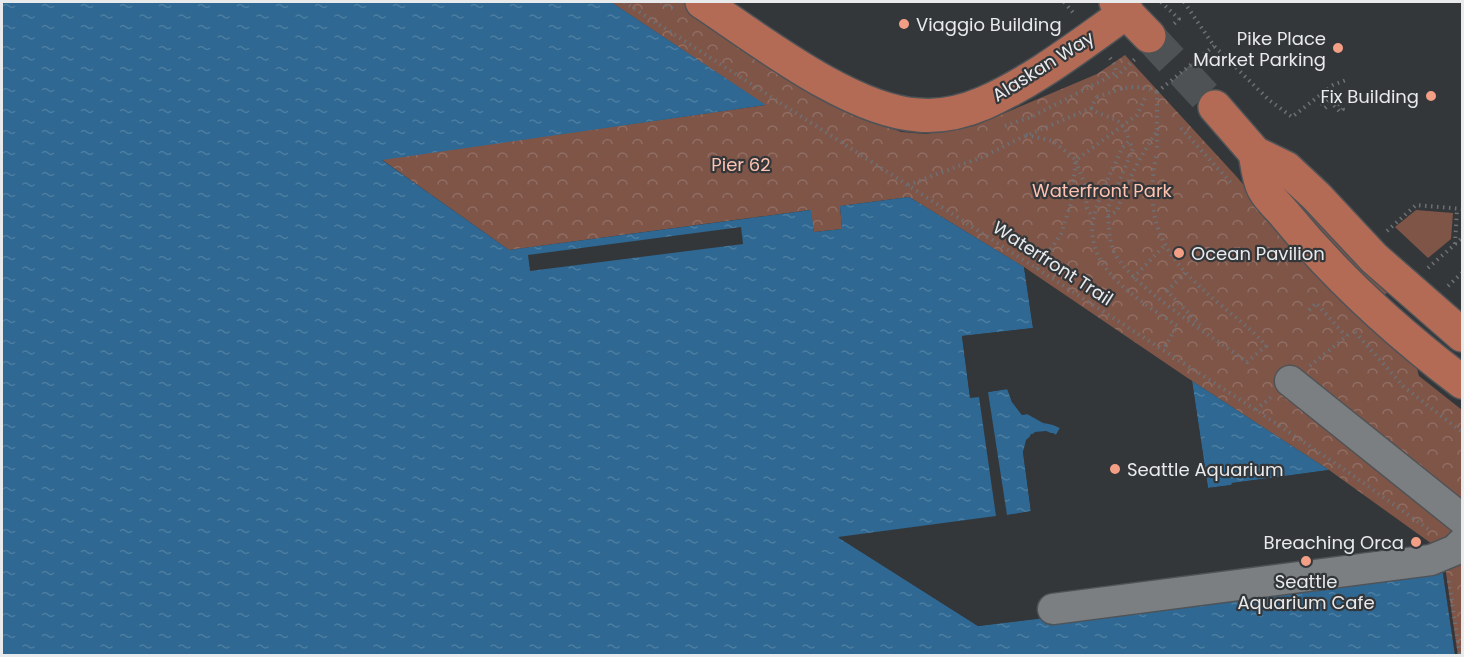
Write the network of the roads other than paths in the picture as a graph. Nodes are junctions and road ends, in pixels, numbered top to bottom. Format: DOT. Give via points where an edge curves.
graph roads {
  1 [pos="702,2"];
  2 [pos="1121,7"];
  3 [pos="1149,36"];
  4 [pos="1215,107"];
  5 [pos="1255,153"];
  6 [pos="1462,335"];
  7 [pos="1290,381"];
  8 [pos="1462,382"];
  9 [pos="1462,519"];
  10 [pos="1454,549"];
  11 [pos="1053,609"];
  1 -- 2 [label="main road, Alaskan Way" via="851,95 870,104 917,115 951,113 1019,85"];
  2 -- 3 [label="main road, Alaskan Way"];
  4 -- 5 [label="main road"];
  5 -- 6 [label="main road" via="1286,168 1374,258"];
  5 -- 8 [label="main road" via="1262,186 1295,226 1377,311"];
  7 -- 9 [label="street"];
  10 -- 11 [label="street" via="1431,560"];
}
